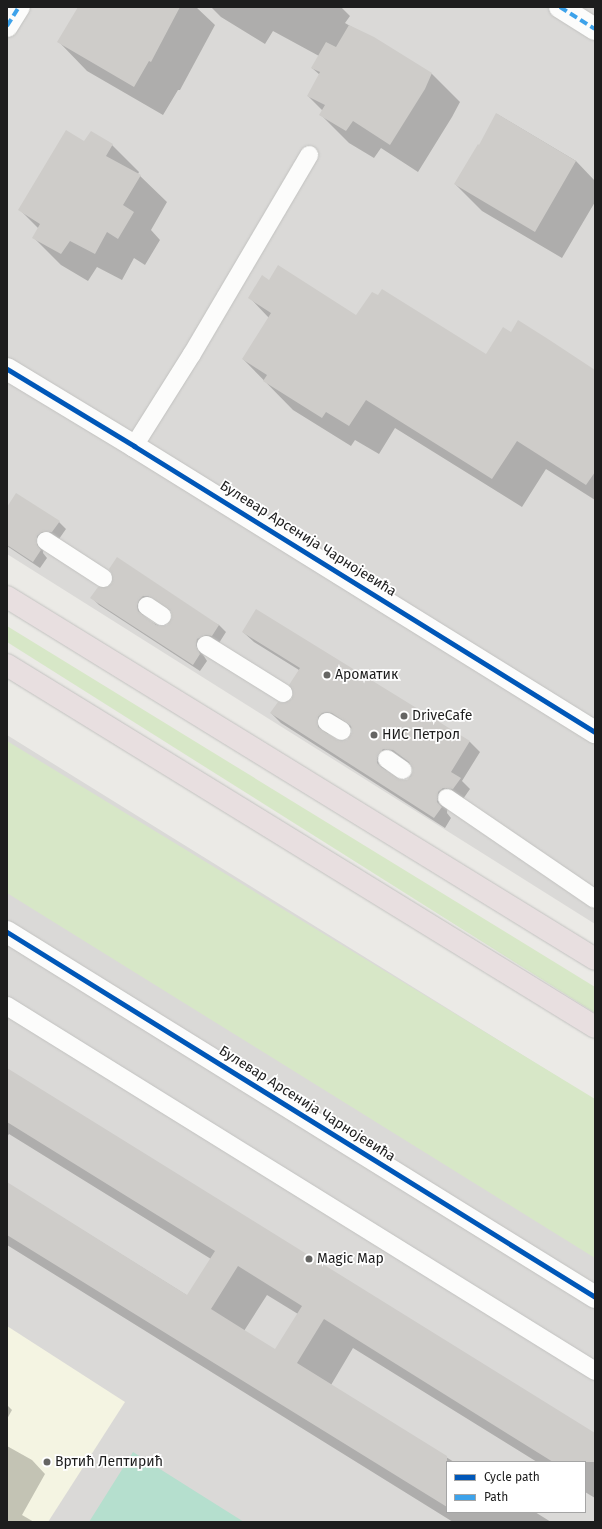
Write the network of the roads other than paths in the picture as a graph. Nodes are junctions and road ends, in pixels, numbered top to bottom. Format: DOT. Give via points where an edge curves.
graph roads {
  1 [pos="19,7"];
  2 [pos="560,7"];
  3 [pos="7,26"];
  4 [pos="595,29"];
  5 [pos="309,155"];
  6 [pos="7,369"];
  7 [pos="134,446"];
  8 [pos="46,541"];
  9 [pos="103,578"];
  10 [pos="7,597"];
  11 [pos="147,606"];
  12 [pos="162,616"];
  13 [pos="206,645"];
  14 [pos="7,665"];
  15 [pos="283,694"];
  16 [pos="327,722"];
  17 [pos="342,731"];
  18 [pos="595,732"];
  19 [pos="387,759"];
  20 [pos="403,770"];
  21 [pos="447,798"];
  22 [pos="595,899"];
  23 [pos="7,932"];
  24 [pos="595,959"];
  25 [pos="7,1006"];
  26 [pos="595,1027"];
  27 [pos="595,1297"];
  28 [pos="595,1371"];
  1 -- 3 [label="street"];
  2 -- 4 [label="street"];
  5 -- 7 [label="lane" via="192,354"];
  6 -- 7 [label="street, Булевар Арсенија Чарнојевића"];
  7 -- 18 [label="street, Булевар Арсенија Чарнојевића"];
  8 -- 9 [label="lane"];
  10 -- 24 [label="highway"];
  11 -- 12 [label="lane"];
  13 -- 15 [label="lane"];
  14 -- 26 [label="highway"];
  16 -- 17 [label="lane"];
  19 -- 20 [label="lane"];
  21 -- 22 [label="lane"];
  23 -- 27 [label="street, Булевар Арсенија Чарнојевића"];
  25 -- 28 [label="lane"];
}
